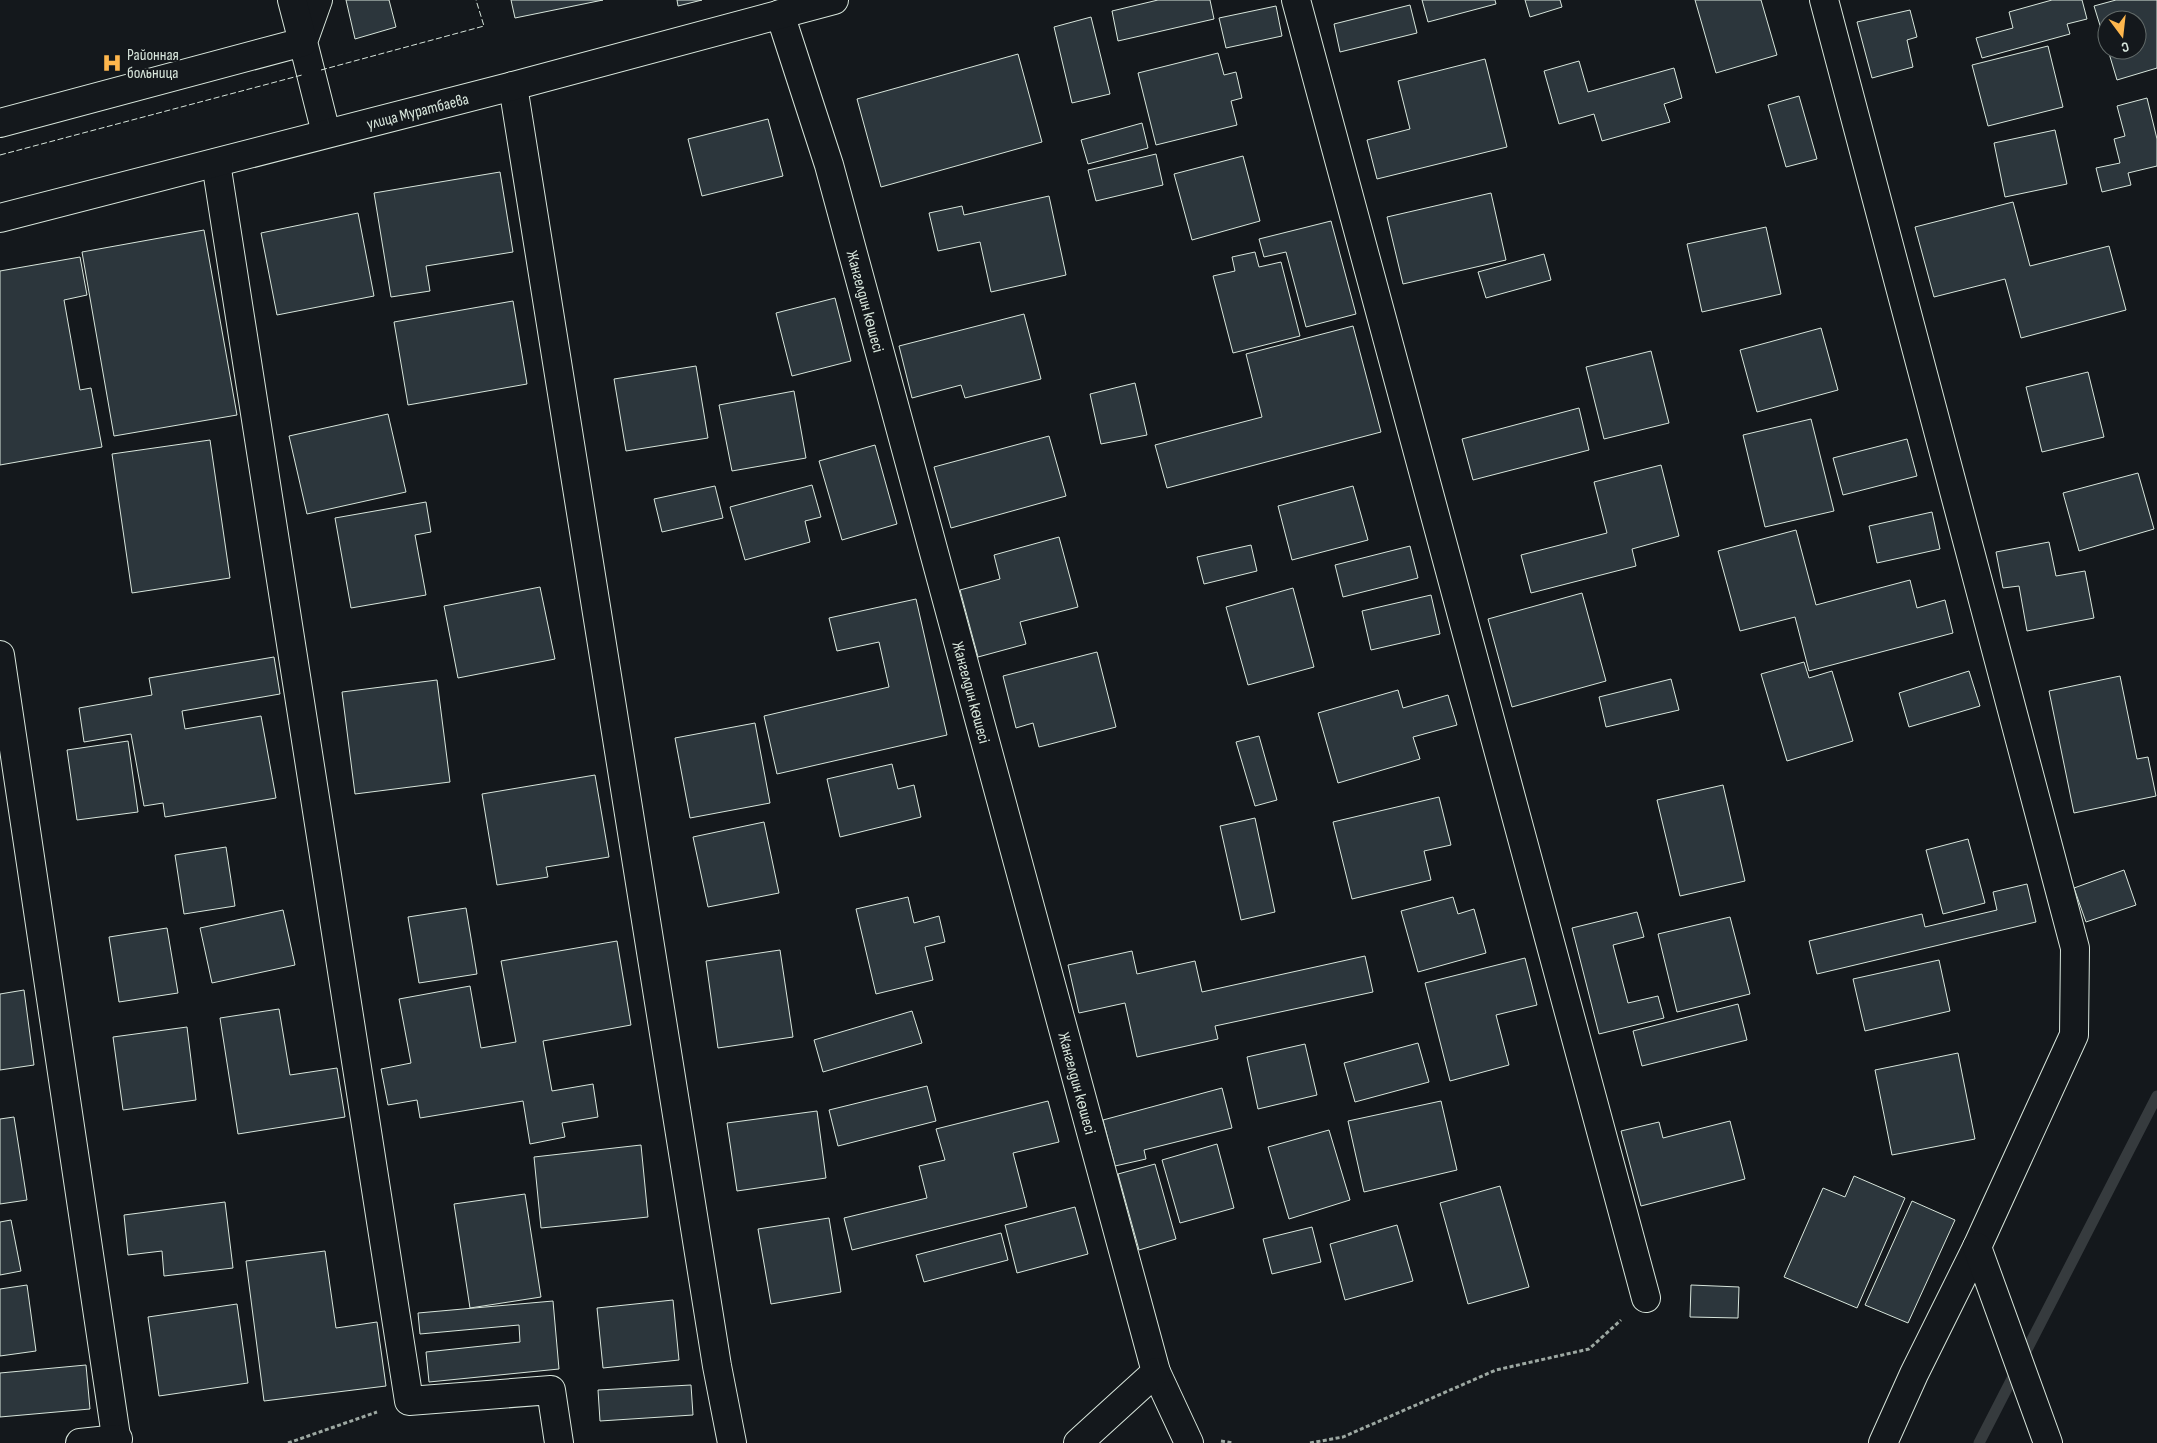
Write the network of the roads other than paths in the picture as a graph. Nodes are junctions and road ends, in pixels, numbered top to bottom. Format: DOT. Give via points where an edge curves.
graph roads {
  1 [pos="292,0"];
  2 [pos="318,0"];
  3 [pos="834,0"];
  4 [pos="1296,0"];
  5 [pos="1824,0"];
  6 [pos="780,14"];
  7 [pos="303,42"];
  8 [pos="513,86"];
  9 [pos="0,123"];
  10 [pos="326,133"];
  11 [pos="216,163"];
  12 [pos="0,218"];
  13 [pos="0,655"];
  14 [pos="1977,1247"];
  15 [pos="1646,1298"];
  16 [pos="1156,1372"];
  17 [pos="118,1441"];
  18 [pos="80,1443"];
  19 [pos="559,1443"];
  20 [pos="732,1443"];
  21 [pos="1078,1443"];
  22 [pos="1188,1443"];
  23 [pos="1883,1443"];
  24 [pos="2048,1443"];
  1 -- 7 [label="street"];
  2 -- 7 [label="street"];
  3 -- 6 [label="street, улица Муратбаева"];
  4 -- 15 [label="street"];
  5 -- 14 [label="street" via="2075,948 2074,1035"];
  6 -- 8 [label="street, улица Муратбаева"];
  6 -- 16 [label="street, Жангелдин көшесі" via="830,165"];
  7 -- 9 [label="street"];
  7 -- 10 [label="street"];
  8 -- 10 [label="street, улица Муратбаева"];
  8 -- 20 [label="street" via="715,1356"];
  10 -- 11 [label="street, улица Муратбаева"];
  11 -- 12 [label="street, улица Муратбаева"];
  11 -- 19 [label="street" via="409,1401 551,1390"];
  13 -- 17 [label="street"];
  14 -- 23 [label="street"];
  14 -- 24 [label="street"];
  16 -- 21 [label="street"];
  16 -- 22 [label="street, Жангелдин көшесі"];
  17 -- 18 [label="street"];
}
